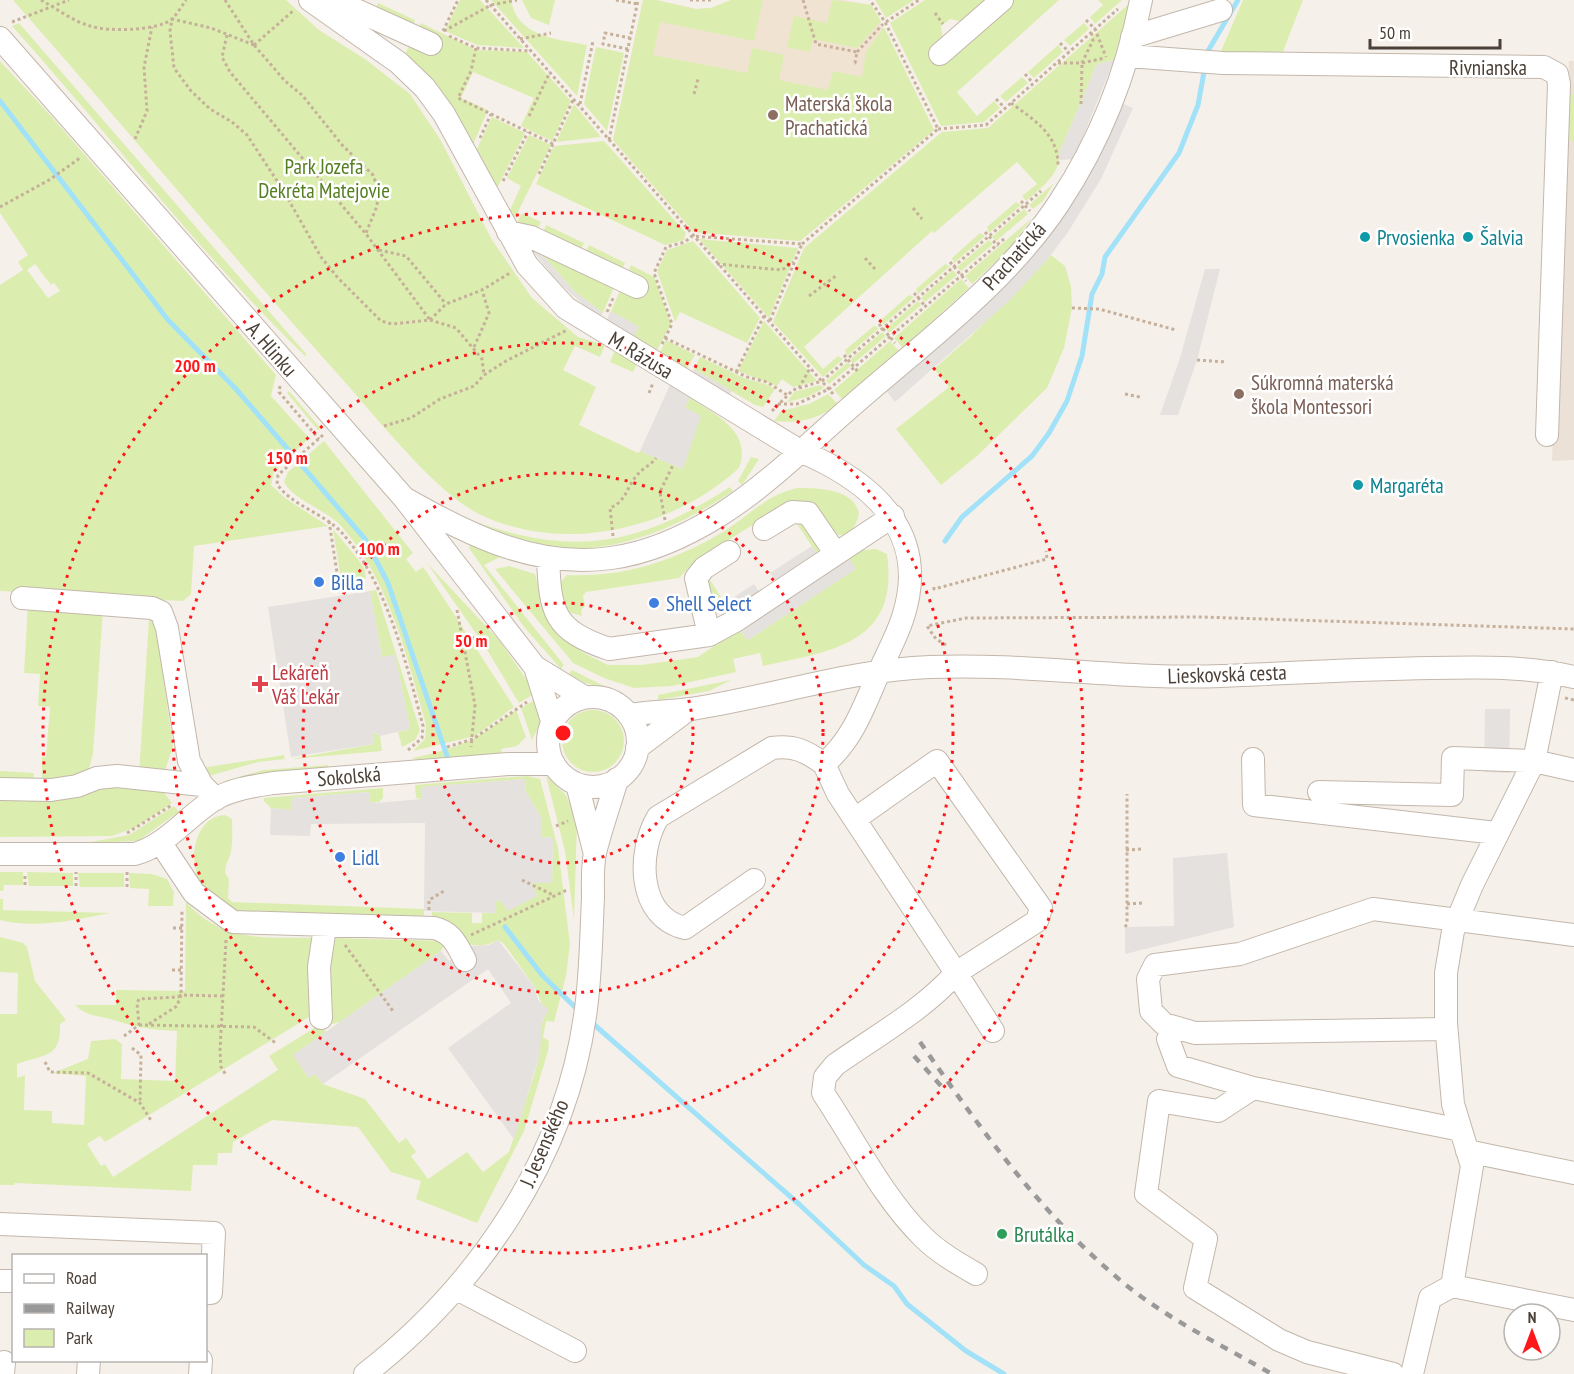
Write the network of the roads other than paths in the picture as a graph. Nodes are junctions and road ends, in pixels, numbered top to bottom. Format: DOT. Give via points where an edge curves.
graph roads {
  1 [pos="334,0"];
  2 [pos="1002,0"];
  3 [pos="303,4"];
  4 [pos="1130,4"];
  5 [pos="1221,10"];
  6 [pos="4,30"];
  7 [pos="407,33"];
  8 [pos="436,38"];
  9 [pos="940,54"];
  10 [pos="1118,54"];
  11 [pos="396,61"];
  12 [pos="508,232"];
  13 [pos="629,283"];
  14 [pos="1547,435"];
  15 [pos="800,451"];
  16 [pos="404,498"];
  17 [pos="893,516"];
  18 [pos="764,529"];
  19 [pos="729,552"];
  20 [pos="836,554"];
  21 [pos="549,557"];
  22 [pos="22,598"];
  23 [pos="709,635"];
  24 [pos="535,667"];
  25 [pos="880,670"];
  26 [pos="1563,675"];
  27 [pos="584,697"];
  28 [pos="689,709"];
  29 [pos="629,715"];
  30 [pos="552,721"];
  31 [pos="637,748"];
  32 [pos="551,755"];
  33 [pos="1253,759"];
  34 [pos="1534,761"];
  35 [pos="824,764"];
  36 [pos="1574,770"];
  37 [pos="617,779"];
  38 [pos="577,784"];
  39 [pos="0,789"];
  40 [pos="209,792"];
  41 [pos="1319,792"];
  42 [pos="855,819"];
  43 [pos="1496,833"];
  44 [pos="160,842"];
  45 [pos="0,854"];
  46 [pos="595,854"];
  47 [pos="754,880"];
  48 [pos="1458,919"];
  49 [pos="325,927"];
  50 [pos="1574,935"];
  51 [pos="465,949"];
  52 [pos="956,973"];
  53 [pos="321,1018"];
  54 [pos="1446,1029"];
  55 [pos="993,1030"];
  56 [pos="1168,1039"];
  57 [pos="1253,1088"];
  58 [pos="1464,1141"];
  59 [pos="1574,1173"];
  60 [pos="0,1224"];
  61 [pos="976,1274"];
  62 [pos="1452,1286"];
  63 [pos="457,1288"];
  64 [pos="207,1293"];
  65 [pos="1574,1310"];
  66 [pos="575,1351"];
  67 [pos="381,1370"];
  68 [pos="1393,1374"];
  69 [pos="1412,1374"];
  1 -- 7 [label="street"];
  2 -- 9 [label="street"];
  3 -- 11 [label="street, M. Rázusa"];
  4 -- 10 [label="street, Prachatická"];
  5 -- 10 [label="street"];
  6 -- 16 [label="street, A. Hlinku"];
  7 -- 8 [label="street"];
  7 -- 11 [label="street"];
  10 -- 14 [label="street, Rivnianska" via="1216,63 1544,67 1557,74"];
  10 -- 15 [label="street, Prachatická" via="1112,104 1079,170 1025,248 979,296"];
  11 -- 12 [label="street, M. Rázusa" via="435,101"];
  12 -- 13 [label="street" via="531,237"];
  12 -- 15 [label="street, M. Rázusa" via="540,282 566,308"];
  15 -- 17 [label="street" via="846,475"];
  15 -- 21 [label="street, Prachatická" via="764,484 722,514 663,544 609,559"];
  16 -- 21 [label="street, Prachatická" via="486,540"];
  16 -- 24 [label="street, A. Hlinku"];
  17 -- 20 [label="street"];
  17 -- 25 [label="street" via="904,538 909,576 903,618"];
  18 -- 20 [label="street" via="792,512 808,513"];
  19 -- 23 [label="street" via="704,567 696,578"];
  20 -- 23 [label="street"];
  21 -- 23 [label="street" via="552,608 563,625 593,643 609,648"];
  22 -- 40 [label="street" via="152,608 161,612 189,761"];
  24 -- 27 [label="street"];
  24 -- 30 [label="street"];
  25 -- 26 [label="street, Lieskovská cesta" via="990,666 1174,677 1492,667"];
  25 -- 28 [label="street, Lieskovská cesta"];
  25 -- 35 [label="street" via="854,730 841,750"];
  26 -- 34 [label="street"];
  27 -- 29 [label="street" via="610,700"];
  27 -- 30 [label="street" via="562,707"];
  28 -- 29 [label="street, Lieskovská cesta"];
  28 -- 31 [label="street, Lieskovská cesta"];
  29 -- 31 [label="street" via="637,733"];
  30 -- 32 [label="street"];
  31 -- 37 [label="street, Lieskovská cesta" via="630,766"];
  32 -- 38 [label="street" via="566,778"];
  32 -- 40 [label="street, Sokolská" via="508,764"];
  33 -- 43 [label="street" via="1254,805"];
  34 -- 36 [label="street"];
  34 -- 41 [label="street" via="1453,758 1452,795"];
  34 -- 43 [label="street"];
  35 -- 42 [label="street"];
  35 -- 47 [label="street" via="806,751 789,746 772,748 658,817 652,828 643,876 661,918 670,924 685,928"];
  37 -- 38 [label="street" via="597,788"];
  37 -- 46 [label="street, J. Jesenského"];
  38 -- 46 [label="street, J. Jesenského"];
  39 -- 40 [label="street" via="65,789 106,777"];
  40 -- 44 [label="street, Sokolská"];
  42 -- 52 [label="street"];
  42 -- 52 [label="street" via="937,761 1041,908 1037,921"];
  43 -- 48 [label="street"];
  44 -- 45 [label="street, Sokolská" via="128,855"];
  44 -- 49 [label="street" via="194,893 233,921"];
  46 -- 63 [label="street, J. Jesenského" via="588,994 583,1028 558,1117 501,1231"];
  48 -- 50 [label="street"];
  48 -- 54 [label="street" via="1446,973"];
  48 -- 54 [label="street" via="1373,909 1240,954 1155,965 1148,979 1151,1011 1164,1024 1195,1034"];
  49 -- 51 [label="street" via="443,930"];
  49 -- 53 [label="street" via="319,977"];
  52 -- 55 [label="street"];
  52 -- 61 [label="street" via="946,986 835,1065 825,1077 823,1093 896,1205 923,1237"];
  54 -- 58 [label="street" via="1453,1104"];
  56 -- 57 [label="street" via="1178,1066"];
  57 -- 58 [label="street"];
  57 -- 68 [label="street" via="1218,1111 1159,1101 1146,1194 1206,1239 1195,1288 1279,1340 1306,1352"];
  58 -- 59 [label="street"];
  58 -- 62 [label="street" via="1472,1166"];
  60 -- 64 [label="street" via="214,1233 211,1293"];
  62 -- 65 [label="street"];
  62 -- 69 [label="street" via="1430,1298"];
  63 -- 66 [label="street"];
  63 -- 67 [label="street, J. Jesenského"];
}
